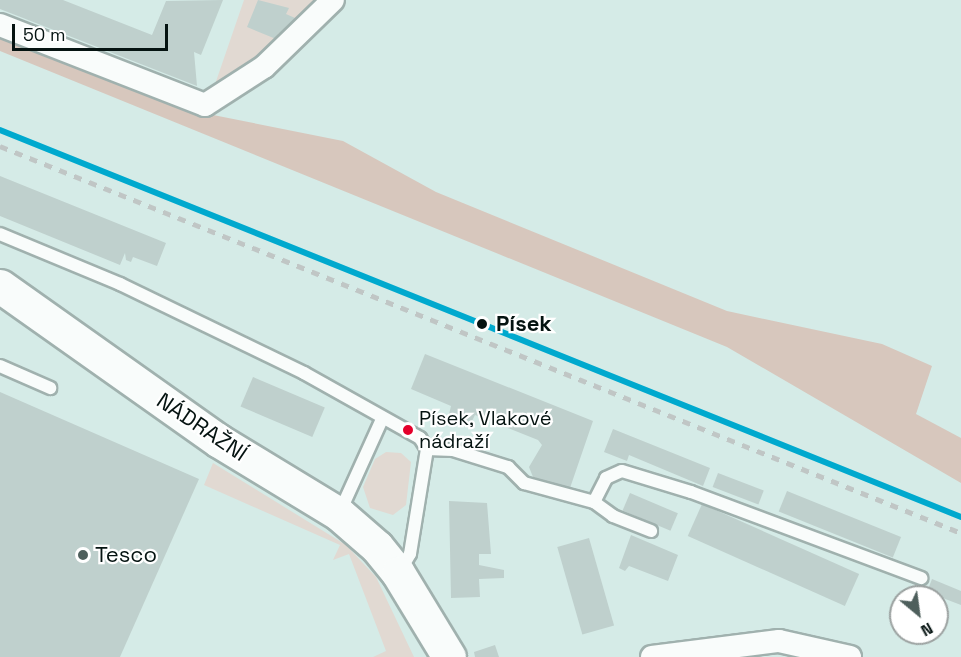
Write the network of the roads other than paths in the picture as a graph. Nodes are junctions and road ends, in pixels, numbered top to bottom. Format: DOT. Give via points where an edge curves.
graph roads {
  1 [pos="333,0"];
  2 [pos="0,26"];
  3 [pos="0,234"];
  4 [pos="0,286"];
  5 [pos="0,366"];
  6 [pos="50,388"];
  7 [pos="382,419"];
  8 [pos="427,449"];
  9 [pos="594,502"];
  10 [pos="339,514"];
  11 [pos="651,531"];
  12 [pos="398,573"];
  13 [pos="921,578"];
  14 [pos="428,657"];
  15 [pos="449,657"];
  16 [pos="652,657"];
  17 [pos="849,657"];
  1 -- 2 [label="street" via="264,67 205,105"];
  3 -- 7 [label="lane" via="120,284 312,377"];
  4 -- 10 [label="main road, NÁDRAŽNÍ" via="219,441"];
  5 -- 6 [label="lane"];
  7 -- 8 [label="lane" via="408,430"];
  7 -- 10 [label="lane"];
  8 -- 9 [label="lane" via="453,450 508,467 524,483"];
  8 -- 12 [label="lane" via="410,555"];
  9 -- 11 [label="lane" via="613,516"];
  9 -- 13 [label="lane" via="606,478 622,471 691,492"];
  10 -- 12 [label="main road, NÁDRAŽNÍ" via="377,547"];
  12 -- 14 [label="main road, NÁDRAŽNÍ"];
  12 -- 15 [label="main road, NÁDRAŽNÍ"];
  16 -- 17 [label="street" via="779,640"];
}
